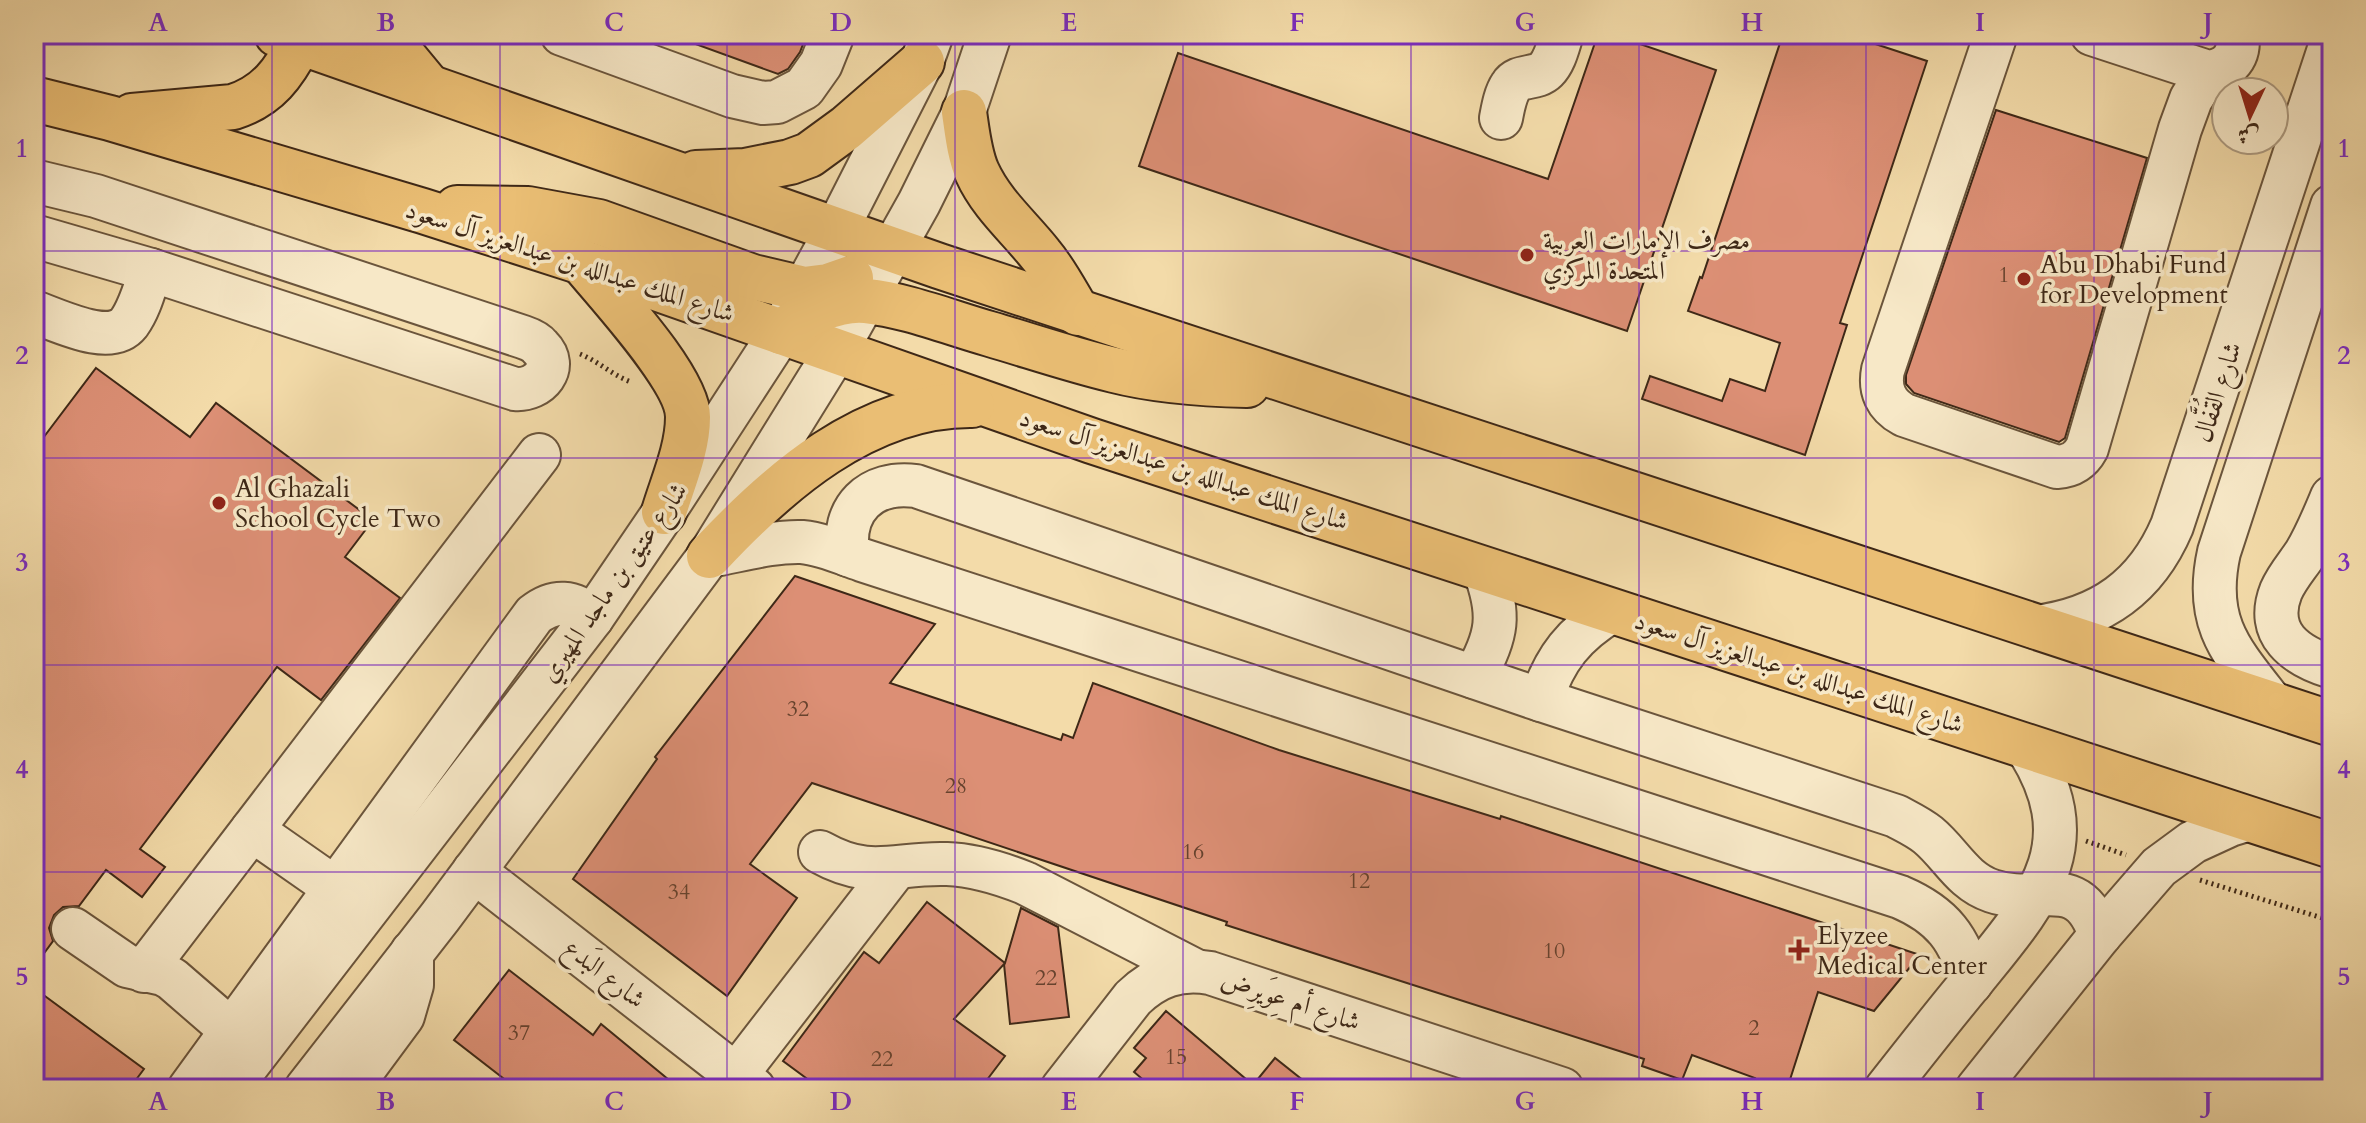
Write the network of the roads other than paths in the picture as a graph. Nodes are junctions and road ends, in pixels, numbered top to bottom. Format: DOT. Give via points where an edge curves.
graph roads {
  1 [pos="385,34"];
  2 [pos="562,34"];
  3 [pos="833,34"];
  4 [pos="990,34"];
  5 [pos="1562,34"];
  6 [pos="1996,34"];
  7 [pos="2092,34"];
  8 [pos="2307,34"];
  9 [pos="293,37"];
  10 [pos="927,48"];
  11 [pos="2326,59"];
  12 [pos="2229,66"];
  13 [pos="428,86"];
  14 [pos="34,99"];
  15 [pos="964,112"];
  16 [pos="110,118"];
  17 [pos="1501,118"];
  18 [pos="2280,157"];
  19 [pos="677,173"];
  20 [pos="34,181"];
  21 [pos="96,196"];
  22 [pos="2332,206"];
  23 [pos="423,211"];
  24 [pos="837,229"];
  25 [pos="34,236"];
  26 [pos="892,249"];
  27 [pos="582,262"];
  28 [pos="146,269"];
  29 [pos="2321,279"];
  30 [pos="804,289"];
  31 [pos="864,301"];
  32 [pos="34,312"];
  33 [pos="1078,313"];
  34 [pos="781,332"];
  35 [pos="836,351"];
  36 [pos="1290,382"];
  37 [pos="999,408"];
  38 [pos="539,455"];
  39 [pos="2332,497"];
  40 [pos="2177,511"];
  41 [pos="664,512"];
  42 [pos="2224,538"];
  43 [pos="848,555"];
  44 [pos="709,556"];
  45 [pos="1484,569"];
  46 [pos="1612,611"];
  47 [pos="592,618"];
  48 [pos="2035,627"];
  49 [pos="2332,667"];
  50 [pos="1474,677"];
  51 [pos="1541,700"];
  52 [pos="2273,705"];
  53 [pos="2332,724"];
  54 [pos="2026,746"];
  55 [pos="2250,819"];
  56 [pos="252,830"];
  57 [pos="2332,846"];
  58 [pos="820,852"];
  59 [pos="896,868"];
  60 [pos="474,871"];
  61 [pos="335,888"];
  62 [pos="2038,895"];
  63 [pos="73,929"];
  64 [pos="2100,935"];
  65 [pos="412,952"];
  66 [pos="1194,970"];
  67 [pos="144,971"];
  68 [pos="1971,983"];
  69 [pos="232,1031"];
  70 [pos="745,1082"];
  71 [pos="189,1089"];
  72 [pos="229,1089"];
  73 [pos="306,1089"];
  74 [pos="349,1089"];
  75 [pos="1062,1089"];
  76 [pos="1562,1089"];
  77 [pos="1886,1089"];
  78 [pos="1977,1089"];
  1 -- 13 [label="main road"];
  2 -- 3 [label="street" via="763,103 804,88"];
  4 -- 15 [label="street"];
  5 -- 17 [label="street" via="1546,70 1510,86"];
  6 -- 12 [label="street" via="1881,379 1885,397 1896,411 1935,418 2057,467 2083,456 2087,448 2191,99"];
  7 -- 12 [label="street"];
  8 -- 11 [label="street"];
  9 -- 13 [label="main road"];
  9 -- 16 [label="main road" via="274,85 248,103"];
  10 -- 19 [label="main road" via="846,128 809,155 745,171"];
  10 -- 24 [label="street, شارع عتيق بن ماجد المهيري"];
  11 -- 18 [label="street, شارع القُفَّال"];
  13 -- 19 [label="main road"];
  14 -- 16 [label="main road, شارع الملك عبدالله بن عبدالعزيز آل سعود"];
  15 -- 26 [label="street"];
  15 -- 33 [label="main road" via="982,182 1043,257"];
  16 -- 23 [label="main road, شارع الملك عبدالله بن عبدالعزيز آل سعود"];
  18 -- 40 [label="street, شارع القُفَّال"];
  19 -- 24 [label="main road"];
  20 -- 21 [label="street"];
  21 -- 28 [label="street" via="122,219"];
  21 -- 28 [label="street" via="523,337 541,347 545,376 532,387 515,389"];
  22 -- 29 [label="street, شارع القُفَّال"];
  23 -- 27 [label="main road, شارع الملك عبدالله بن عبدالعزيز آل سعود"];
  23 -- 30 [label="main road" via="493,207 564,214"];
  24 -- 26 [label="main road"];
  24 -- 30 [label="street, شارع عتيق بن ماجد المهيري"];
  25 -- 28 [label="street"];
  26 -- 30 [label="main road" via="851,277"];
  26 -- 31 [label="street"];
  26 -- 33 [label="main road"];
  27 -- 34 [label="main road, شارع الملك عبدالله بن عبدالعزيز آل سعود"];
  27 -- 41 [label="main road" via="656,352 686,402 684,445"];
  28 -- 32 [label="street" via="131,320 116,332 97,333"];
  29 -- 42 [label="street, شارع القُفَّال"];
  30 -- 34 [label="street, شارع عتيق بن ماجد المهيري"];
  31 -- 34 [label="main road" via="820,309"];
  31 -- 35 [label="street"];
  31 -- 36 [label="main road" via="1116,371 1203,383"];
  33 -- 36 [label="main road"];
  34 -- 35 [label="main road, شارع الملك عبدالله بن عبدالعزيز آل سعود"];
  34 -- 41 [label="street, شارع عتيق بن ماجد المهيري"];
  35 -- 37 [label="main road, شارع الملك عبدالله بن عبدالعزيز آل سعود"];
  35 -- 44 [label="street"];
  36 -- 48 [label="main road"];
  37 -- 44 [label="main road" via="923,408 872,428 777,489"];
  37 -- 45 [label="main road, شارع الملك عبدالله بن عبدالعزيز آل سعود"];
  38 -- 56 [label="street"];
  39 -- 49 [label="street" via="2280,593 2277,616 2288,644"];
  40 -- 42 [label="street" via="2195,534"];
  40 -- 48 [label="street, شارع القُفَّال" via="2163,548 2117,598 2078,619"];
  41 -- 47 [label="street, شارع عتيق بن ماجد المهيري"];
  42 -- 52 [label="street, شارع القُفَّال" via="2213,582 2220,628"];
  43 -- 44 [label="street" via="802,542"];
  43 -- 50 [label="street" via="847,526 862,501 887,486 916,486"];
  43 -- 68 [label="street" via="1900,897 1934,915 1947,929"];
  44 -- 60 [label="street"];
  45 -- 46 [label="main road, شارع الملك عبدالله بن عبدالعزيز آل سعود"];
  45 -- 50 [label="street" via="1495,613 1493,640"];
  46 -- 51 [label="street" via="1566,649"];
  46 -- 54 [label="main road, شارع الملك عبدالله بن عبدالعزيز آل سعود"];
  47 -- 61 [label="street" via="564,603 534,615"];
  47 -- 72 [label="street, شارع عتيق بن ماجد المهيري"];
  48 -- 52 [label="main road"];
  50 -- 51 [label="street"];
  51 -- 62 [label="street" via="1896,816 1928,835 1977,884 2006,895"];
  52 -- 53 [label="main road"];
  54 -- 55 [label="main road, شارع الملك عبدالله بن عبدالعزيز آل سعود"];
  54 -- 62 [label="street" via="2049,785 2054,807 2054,847"];
  55 -- 57 [label="main road, شارع الملك عبدالله بن عبدالعزيز آل سعود"];
  55 -- 64 [label="street" via="2175,854"];
  56 -- 61 [label="street"];
  56 -- 67 [label="street"];
  58 -- 59 [label="street" via="849,866"];
  59 -- 66 [label="street" via="949,864 1000,874"];
  59 -- 70 [label="street, شارع البَدع"];
  60 -- 65 [label="street"];
  60 -- 70 [label="street, شارع البَدع"];
  61 -- 69 [label="street"];
  62 -- 64 [label="street" via="2065,895 2077,901 2088,910"];
  62 -- 68 [label="street"];
  63 -- 67 [label="street" via="127,966"];
  64 -- 78 [label="street"];
  65 -- 73 [label="street"];
  65 -- 74 [label="street" via="412,985 403,1016"];
  66 -- 75 [label="street, شارع أم عِوَيرِض" via="1145,986"];
  66 -- 76 [label="street, شارع أم عِوَيرِض"];
  67 -- 69 [label="street" via="172,979"];
  68 -- 77 [label="street"];
  69 -- 71 [label="street"];
}
